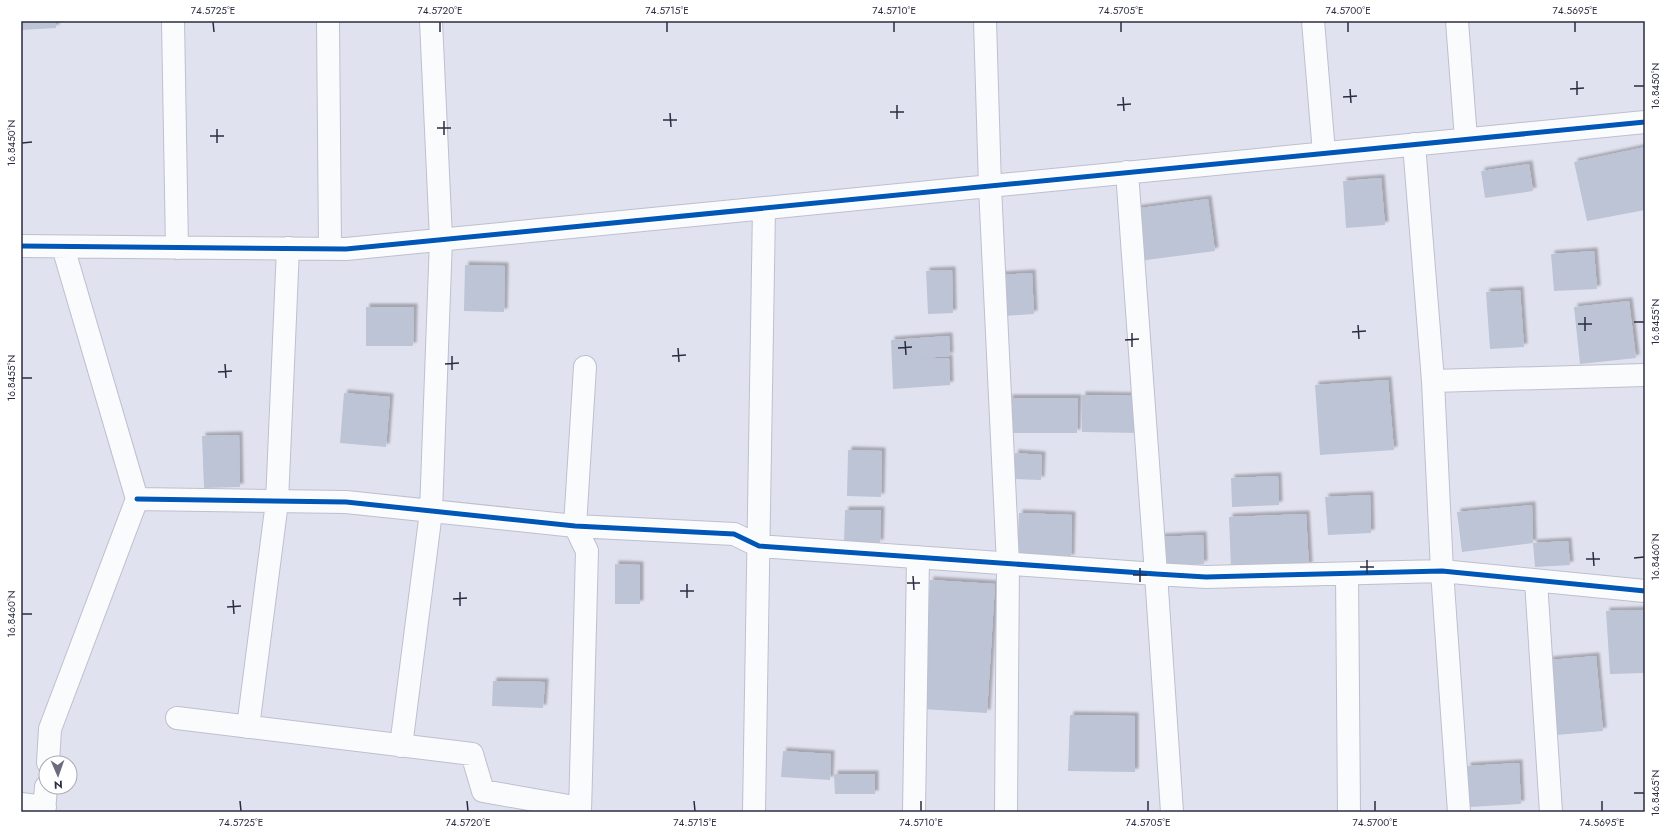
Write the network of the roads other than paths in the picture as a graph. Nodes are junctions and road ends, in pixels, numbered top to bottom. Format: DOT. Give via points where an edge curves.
graph roads {
  1 [pos="173,21"];
  2 [pos="328,21"];
  3 [pos="431,21"];
  4 [pos="985,21"];
  5 [pos="1313,21"];
  6 [pos="1457,21"];
  7 [pos="1645,122"];
  8 [pos="1466,139"];
  9 [pos="1414,144"];
  10 [pos="1324,153"];
  11 [pos="1127,172"];
  12 [pos="990,187"];
  13 [pos="764,208"];
  14 [pos="441,239"];
  15 [pos="21,246"];
  16 [pos="63,247"];
  17 [pos="177,248"];
  18 [pos="288,248"];
  19 [pos="330,249"];
  20 [pos="585,367"];
  21 [pos="1645,375"];
  22 [pos="1433,381"];
  23 [pos="137,499"];
  24 [pos="277,502"];
  25 [pos="431,512"];
  26 [pos="575,526"];
  27 [pos="759,546"];
  28 [pos="918,557"];
  29 [pos="1008,564"];
  30 [pos="1442,572"];
  31 [pos="1156,574"];
  32 [pos="1347,574"];
  33 [pos="1536,581"];
  34 [pos="1645,591"];
  35 [pos="177,718"];
  36 [pos="248,727"];
  37 [pos="401,746"];
  38 [pos="48,755"];
  39 [pos="45,802"];
  40 [pos="21,804"];
  41 [pos="580,810"];
  42 [pos="754,812"];
  43 [pos="914,812"];
  44 [pos="1006,812"];
  45 [pos="1172,812"];
  46 [pos="1349,812"];
  47 [pos="1459,812"];
  48 [pos="1551,812"];
  1 -- 17 [label="street"];
  2 -- 19 [label="street"];
  3 -- 14 [label="street"];
  4 -- 12 [label="street"];
  5 -- 10 [label="street"];
  6 -- 8 [label="street"];
  7 -- 8 [label="street"];
  8 -- 9 [label="street"];
  9 -- 10 [label="street"];
  9 -- 22 [label="street"];
  10 -- 11 [label="street"];
  11 -- 12 [label="street"];
  11 -- 31 [label="street"];
  12 -- 13 [label="street"];
  12 -- 29 [label="street"];
  13 -- 14 [label="street"];
  13 -- 27 [label="street"];
  14 -- 19 [label="street"];
  14 -- 25 [label="street"];
  15 -- 16 [label="street"];
  16 -- 17 [label="street"];
  16 -- 23 [label="street"];
  17 -- 18 [label="street"];
  18 -- 19 [label="street"];
  18 -- 24 [label="street"];
  20 -- 26 [label="street"];
  21 -- 22 [label="street"];
  22 -- 30 [label="street"];
  23 -- 24 [label="street"];
  23 -- 38 [label="street" via="50,729"];
  24 -- 25 [label="street" via="346,502"];
  24 -- 36 [label="street"];
  25 -- 26 [label="street"];
  25 -- 37 [label="street"];
  26 -- 27 [label="street" via="734,534"];
  26 -- 41 [label="street" via="587,551"];
  27 -- 28 [label="street"];
  27 -- 42 [label="street"];
  28 -- 29 [label="street"];
  28 -- 43 [label="street"];
  29 -- 31 [label="street"];
  29 -- 44 [label="street"];
  30 -- 32 [label="street"];
  30 -- 33 [label="street"];
  30 -- 47 [label="street"];
  31 -- 32 [label="street" via="1206,577"];
  31 -- 45 [label="street"];
  32 -- 46 [label="street"];
  33 -- 34 [label="street"];
  33 -- 48 [label="street"];
  35 -- 36 [label="street"];
  36 -- 37 [label="street"];
  37 -- 41 [label="street" via="472,754 483,791"];
  39 -- 40 [label="street"];
}
